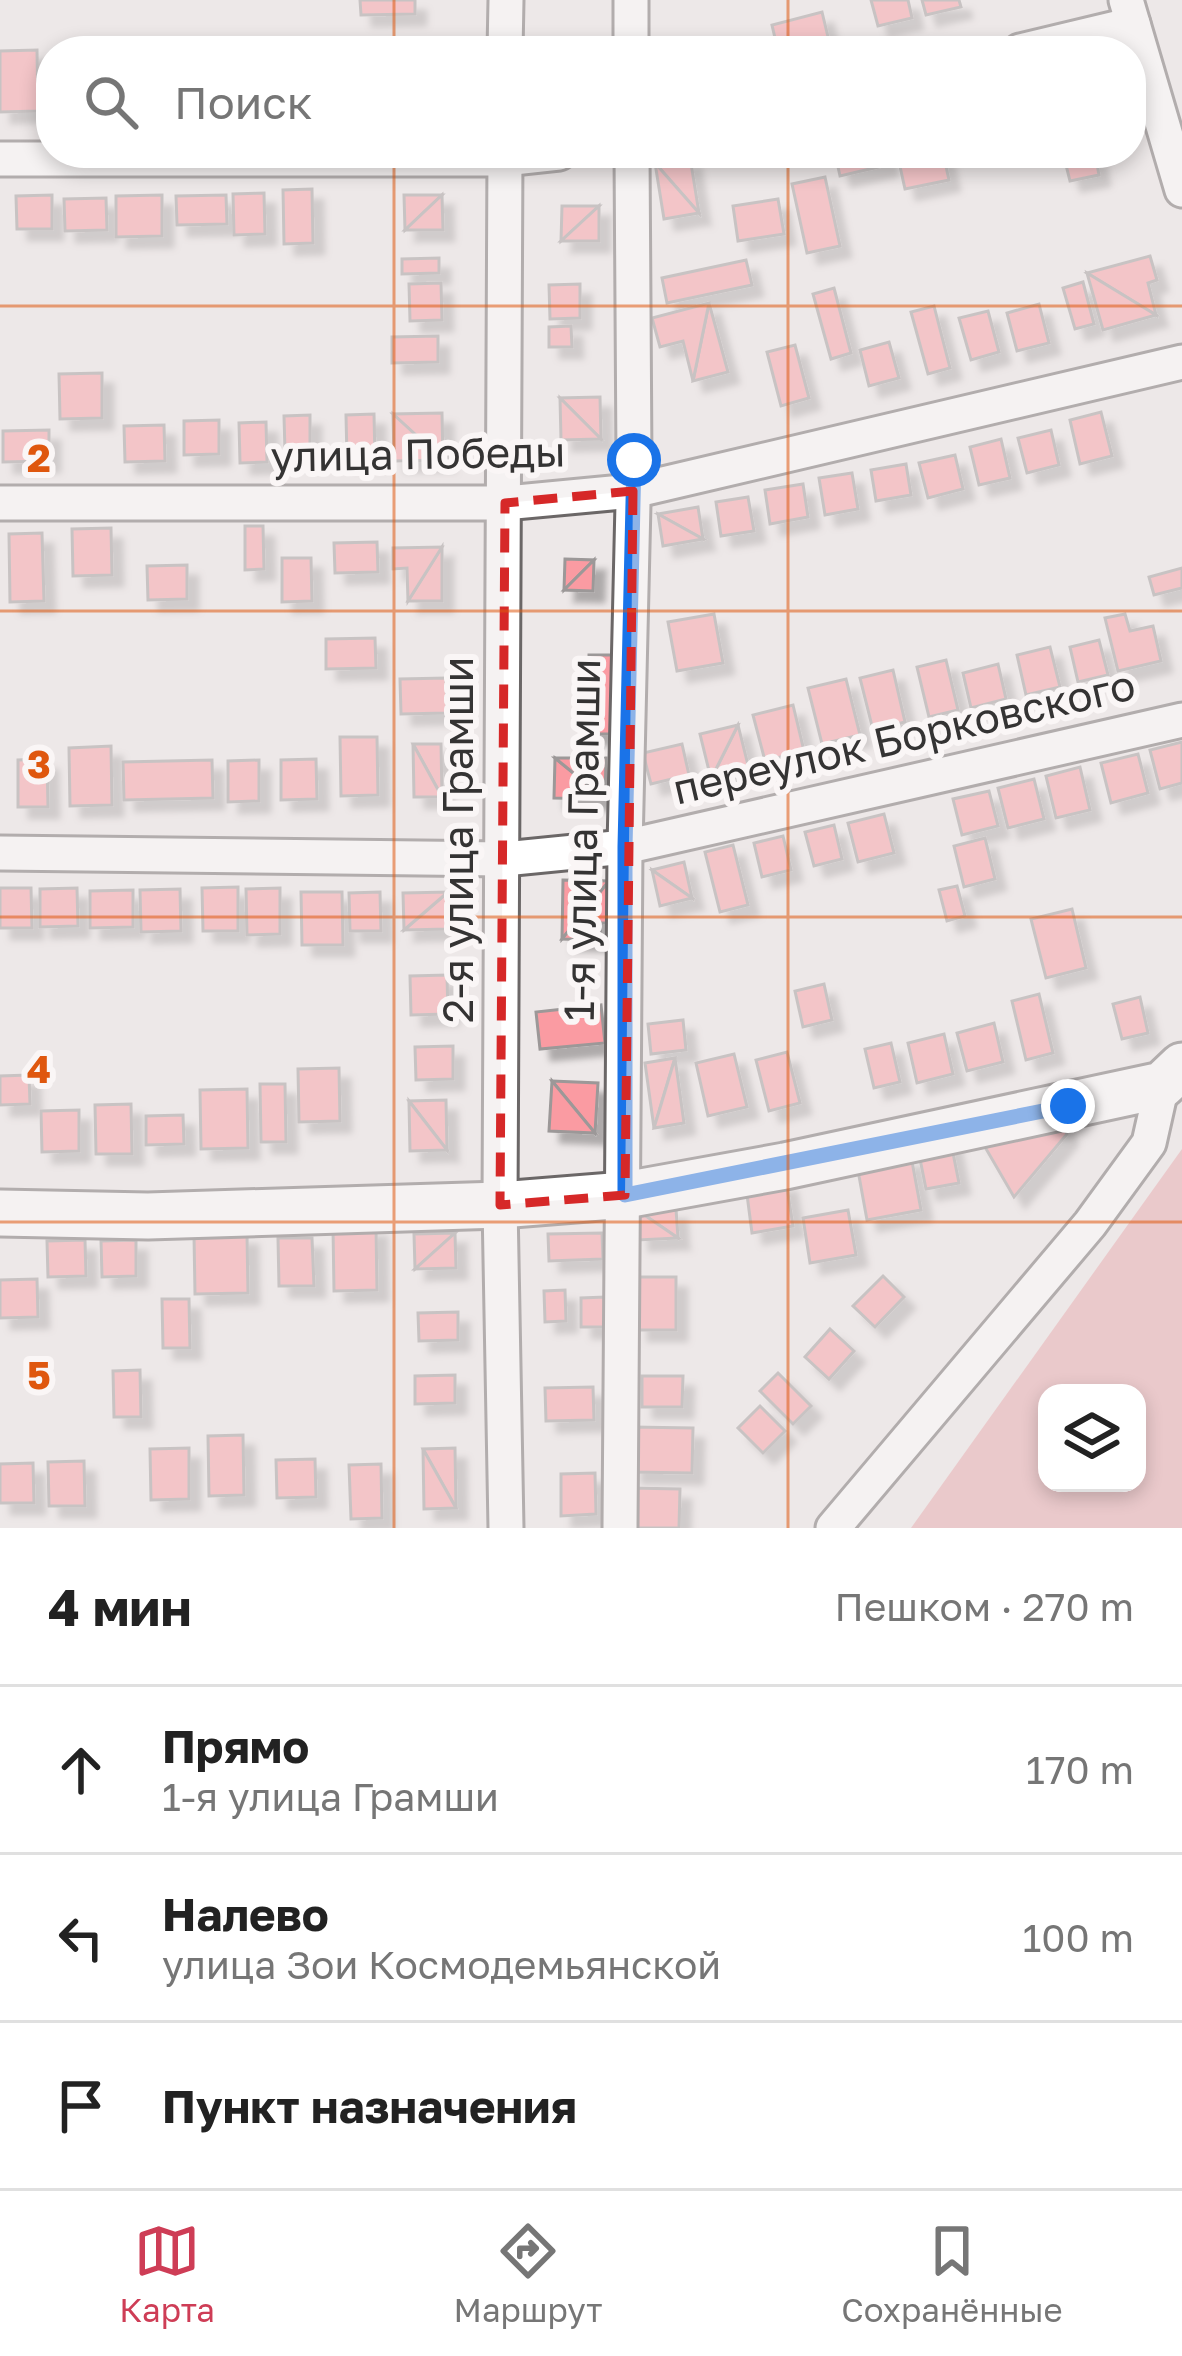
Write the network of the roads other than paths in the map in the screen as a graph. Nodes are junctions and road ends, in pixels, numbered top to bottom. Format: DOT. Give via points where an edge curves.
graph roads {
  1 [pos="506,0"];
  2 [pos="631,0"];
  3 [pos="1130,12"];
  4 [pos="506,36"];
  5 [pos="631,36"];
  6 [pos="1062,36"];
  7 [pos="1146,67"];
  8 [pos="0,159"];
  9 [pos="36,159"];
  10 [pos="505,168"];
  11 [pos="632,168"];
  12 [pos="1182,190"];
  13 [pos="1182,362"];
  14 [pos="633,491"];
  15 [pos="0,503"];
  16 [pos="505,503"];
  17 [pos="1182,720"];
  18 [pos="625,847"];
  19 [pos="0,853"];
  20 [pos="504,859"];
  21 [pos="1172,1075"];
  22 [pos="625,1195"];
  23 [pos="500,1205"];
  24 [pos="0,1213"];
  25 [pos="506,1528"];
  26 [pos="620,1528"];
  27 [pos="833,1528"];
  1 -- 4 [label="street"];
  2 -- 5 [label="street"];
  3 -- 6 [label="street"];
  7 -- 12 [label="street"];
  8 -- 9 [label="street"];
  10 -- 16 [label="street, 2-я улица Грамши"];
  11 -- 14 [label="street, 1-я улица Грамши"];
  13 -- 14 [label="street, улица Победы"];
  14 -- 16 [label="street, улица Победы"];
  14 -- 18 [label="street, 1-я улица Грамши"];
  15 -- 16 [label="street, улица Победы"];
  16 -- 20 [label="street, 2-я улица Грамши"];
  17 -- 18 [label="street, переулок Борковского"];
  18 -- 20 [label="street, переулок Борковского"];
  18 -- 22 [label="street, 1-я улица Грамши"];
  19 -- 20 [label="street, переулок Борковского"];
  20 -- 23 [label="street, 2-я улица Грамши"];
  21 -- 22 [label="street"];
  21 -- 27 [label="street" via="1149,1143 1090,1224"];
  22 -- 23 [label="street"];
  22 -- 26 [label="street, 1-я улица Грамши"];
  23 -- 24 [label="street"];
  23 -- 25 [label="street, 2-я улица Грамши"];
}
